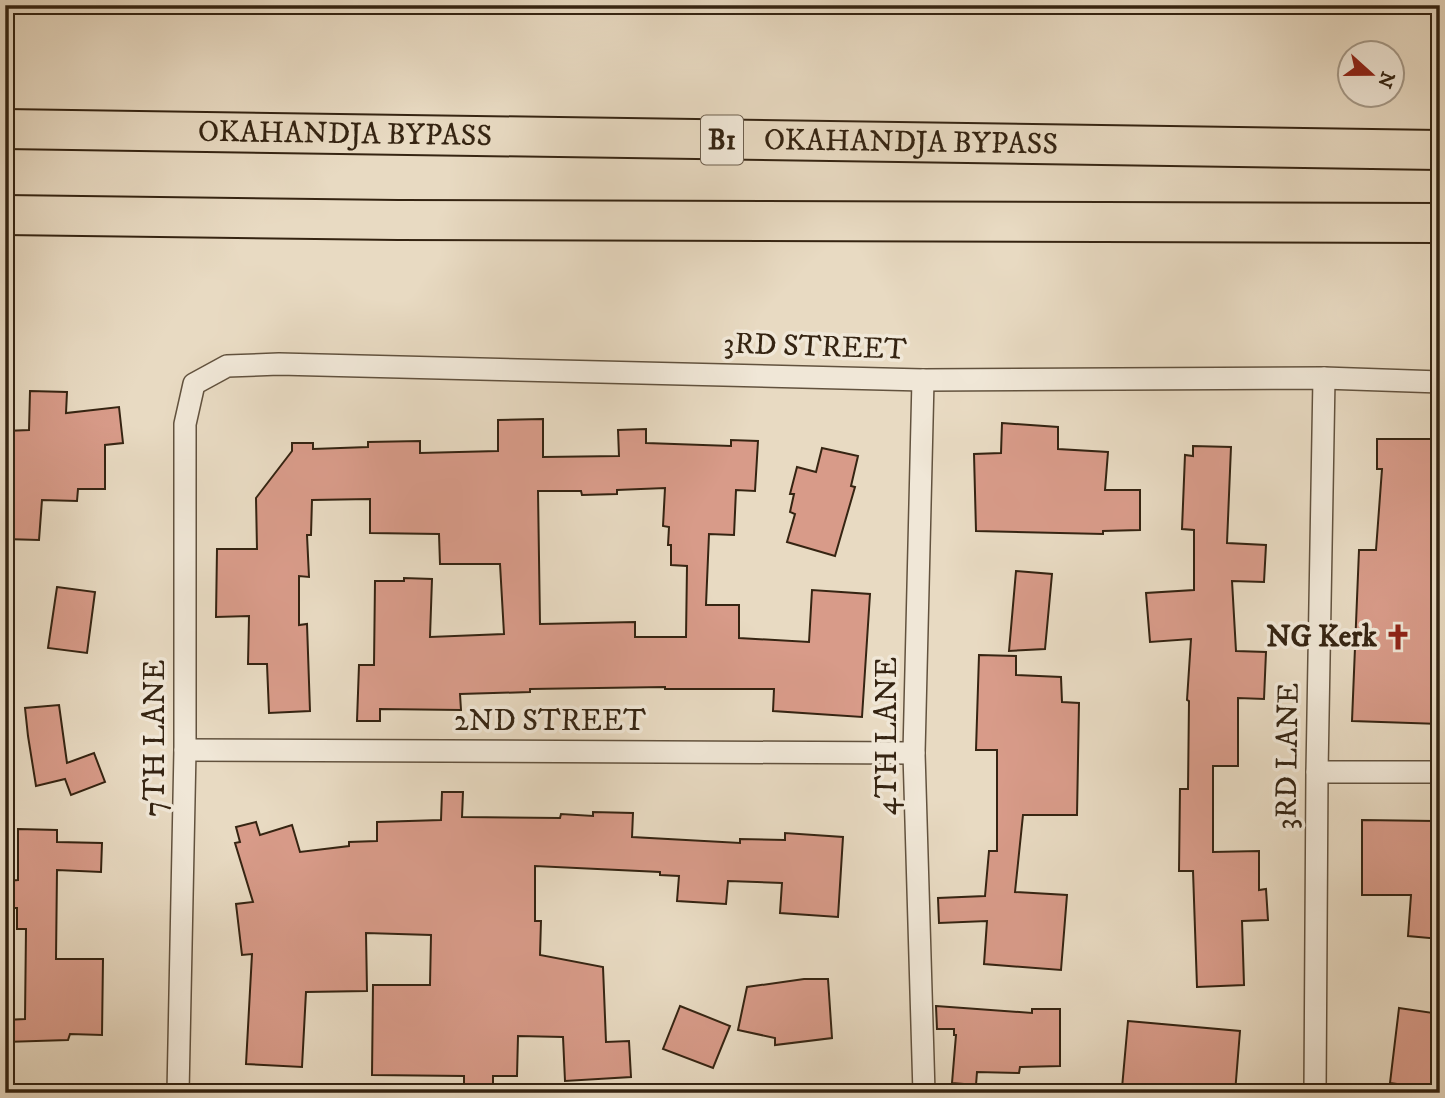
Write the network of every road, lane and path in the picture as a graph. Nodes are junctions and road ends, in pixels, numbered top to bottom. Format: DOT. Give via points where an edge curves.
graph roads {
  1 [pos="5,129"];
  2 [pos="1440,150"];
  3 [pos="5,215"];
  4 [pos="1440,223"];
  5 [pos="1324,378"];
  6 [pos="923,380"];
  7 [pos="1440,382"];
  8 [pos="194,384"];
  9 [pos="185,750"];
  10 [pos="914,753"];
  11 [pos="1317,772"];
  12 [pos="1440,772"];
  13 [pos="178,1093"];
  14 [pos="924,1093"];
  15 [pos="1315,1093"];
  1 -- 2 [label="highway, OKAHANDJA BYPASS / B1"];
  3 -- 4 [label="highway"];
  5 -- 6 [label="street, 3RD STREET"];
  5 -- 7 [label="street, 3RD STREET"];
  5 -- 11 [label="street, 3RD LANE"];
  6 -- 8 [label="street, 3RD STREET" via="279,364 227,366"];
  6 -- 10 [label="street, 4TH LANE"];
  8 -- 9 [label="street, 7TH LANE" via="185,424"];
  9 -- 10 [label="street, 2ND STREET"];
  9 -- 13 [label="street, 7TH LANE"];
  10 -- 14 [label="street, 4TH LANE"];
  11 -- 12 [label="street"];
  11 -- 15 [label="street, 3RD LANE"];
}
